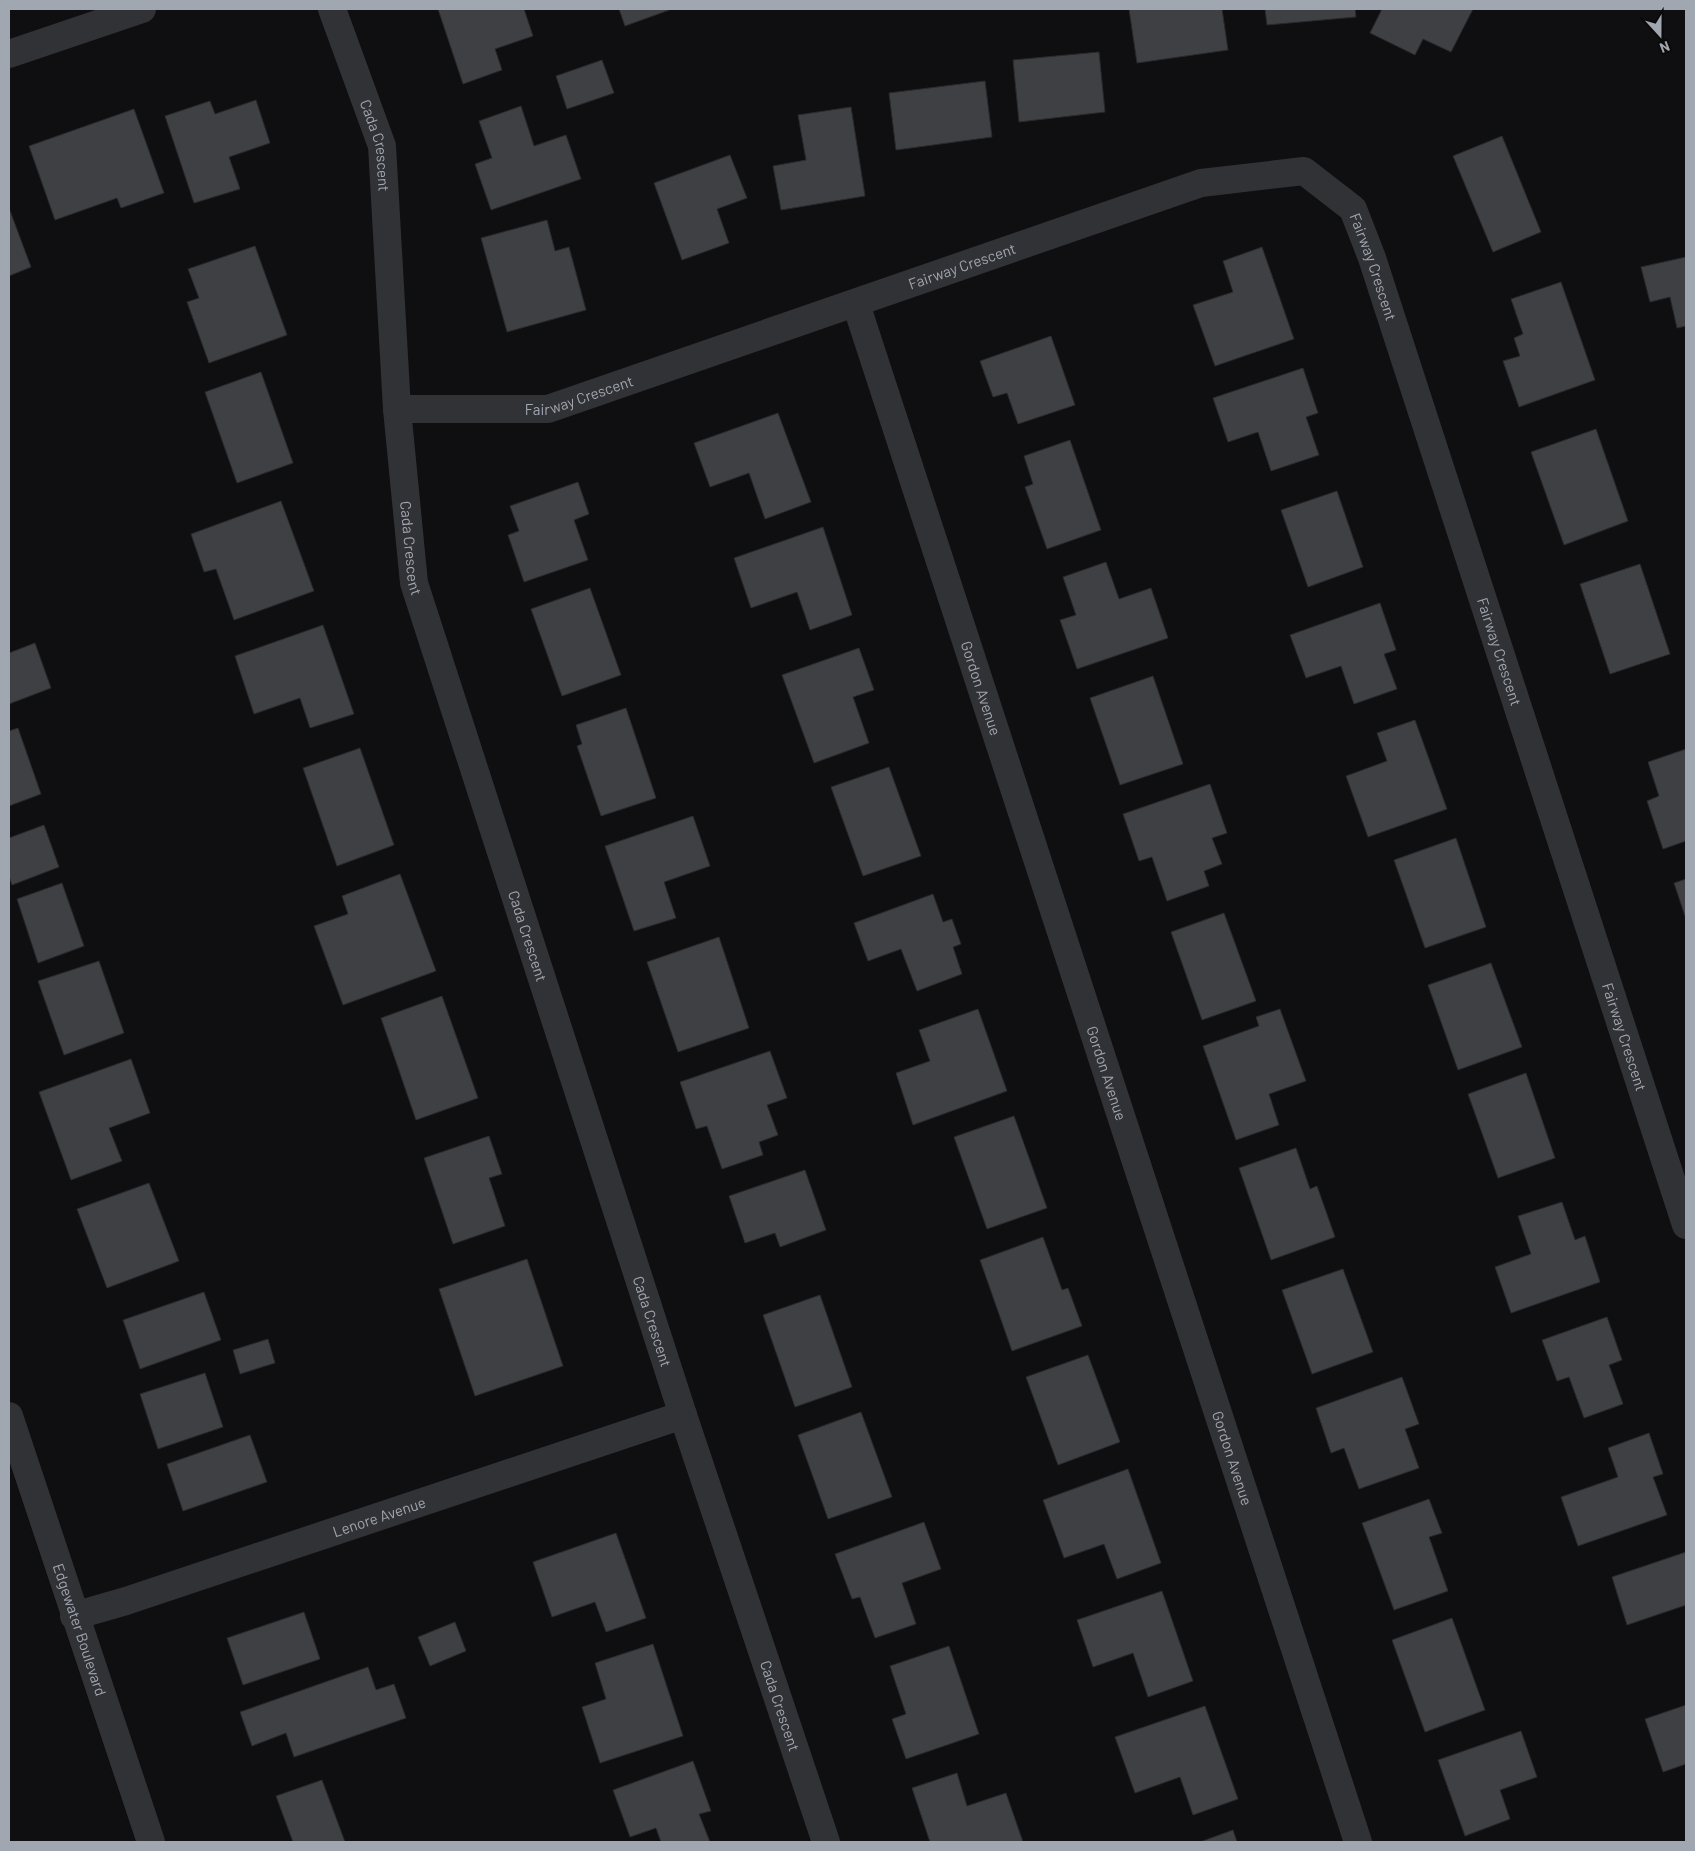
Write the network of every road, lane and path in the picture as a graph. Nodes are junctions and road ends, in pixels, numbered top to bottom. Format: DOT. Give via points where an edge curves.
graph roads {
  1 [pos="142,9"];
  2 [pos="332,9"];
  3 [pos="9,54"];
  4 [pos="856,304"];
  5 [pos="397,409"];
  6 [pos="1686,1225"];
  7 [pos="683,1415"];
  8 [pos="9,1416"];
  9 [pos="74,1616"];
  10 [pos="151,1842"];
  11 [pos="826,1842"];
  12 [pos="1358,1842"];
  1 -- 3 [label="street"];
  2 -- 5 [label="street, Cada Crescent" via="382,146"];
  4 -- 5 [label="street, Fairway Crescent" via="548,409"];
  4 -- 6 [label="street, Fairway Crescent" via="1201,183 1304,172 1353,209 1381,286"];
  4 -- 12 [label="street, Gordon Avenue"];
  5 -- 7 [label="street, Cada Crescent" via="414,583"];
  7 -- 9 [label="street, Lenore Avenue"];
  7 -- 11 [label="street, Cada Crescent"];
  8 -- 9 [label="street, Edgewater Boulevard"];
  9 -- 10 [label="street, Edgewater Boulevard"];
}
